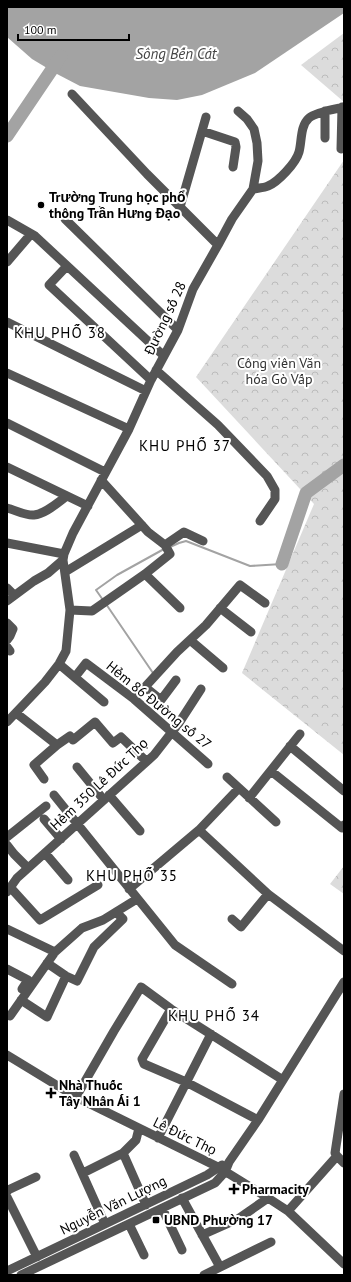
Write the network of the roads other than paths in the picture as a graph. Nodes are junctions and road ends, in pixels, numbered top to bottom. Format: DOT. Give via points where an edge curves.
graph roads {
  1 [pos="72,94"];
  2 [pos="343,107"];
  3 [pos="238,111"];
  4 [pos="325,112"];
  5 [pos="206,117"];
  6 [pos="202,131"];
  7 [pos="325,138"];
  8 [pos="341,149"];
  9 [pos="233,167"];
  10 [pos="253,189"];
  11 [pos="180,207"];
  12 [pos="65,219"];
  13 [pos="7,220"];
  14 [pos="31,234"];
  15 [pos="218,245"];
  16 [pos="7,262"];
  17 [pos="67,266"];
  18 [pos="7,322"];
  19 [pos="178,330"];
  20 [pos="164,356"];
  21 [pos="156,370"];
  22 [pos="7,373"];
  23 [pos="151,380"];
  24 [pos="146,391"];
  25 [pos="7,423"];
  26 [pos="129,429"];
  27 [pos="7,467"];
  28 [pos="103,476"];
  29 [pos="67,496"];
  30 [pos="88,506"];
  31 [pos="7,508"];
  32 [pos="260,521"];
  33 [pos="142,525"];
  34 [pos="203,541"];
  35 [pos="7,543"];
  36 [pos="165,545"];
  37 [pos="64,557"];
  38 [pos="65,572"];
  39 [pos="145,574"];
  40 [pos="7,588"];
  41 [pos="11,598"];
  42 [pos="265,603"];
  43 [pos="180,608"];
  44 [pos="220,608"];
  45 [pos="70,610"];
  46 [pos="7,623"];
  47 [pos="251,632"];
  48 [pos="7,640"];
  49 [pos="190,640"];
  50 [pos="59,664"];
  51 [pos="223,668"];
  52 [pos="75,677"];
  53 [pos="176,680"];
  54 [pos="145,687"];
  55 [pos="201,689"];
  56 [pos="134,699"];
  57 [pos="104,702"];
  58 [pos="16,713"];
  59 [pos="7,722"];
  60 [pos="172,732"];
  61 [pos="300,734"];
  62 [pos="57,745"];
  63 [pos="290,746"];
  64 [pos="146,761"];
  65 [pos="208,764"];
  66 [pos="78,767"];
  67 [pos="271,771"];
  68 [pos="227,777"];
  69 [pos="44,779"];
  70 [pos="239,788"];
  71 [pos="344,791"];
  72 [pos="54,795"];
  73 [pos="106,798"];
  74 [pos="250,798"];
  75 [pos="46,806"];
  76 [pos="44,819"];
  77 [pos="276,822"];
  78 [pos="77,824"];
  79 [pos="344,825"];
  80 [pos="199,830"];
  81 [pos="140,831"];
  82 [pos="7,837"];
  83 [pos="61,839"];
  84 [pos="7,845"];
  85 [pos="45,853"];
  86 [pos="28,868"];
  87 [pos="68,880"];
  88 [pos="98,885"];
  89 [pos="129,889"];
  90 [pos="8,890"];
  91 [pos="268,894"];
  92 [pos="137,899"];
  93 [pos="116,912"];
  94 [pos="232,919"];
  95 [pos="7,929"];
  96 [pos="344,951"];
  97 [pos="55,952"];
  98 [pos="47,963"];
  99 [pos="7,969"];
  100 [pos="66,976"];
  101 [pos="344,982"];
  102 [pos="232,984"];
  103 [pos="336,996"];
  104 [pos="19,997"];
  105 [pos="344,1002"];
  106 [pos="171,1009"];
  107 [pos="10,1016"];
  108 [pos="211,1034"];
  109 [pos="7,1055"];
  110 [pos="283,1080"];
  111 [pos="186,1082"];
  112 [pos="344,1094"];
  113 [pos="76,1097"];
  114 [pos="258,1120"];
  115 [pos="139,1128"];
  116 [pos="158,1138"];
  117 [pos="122,1153"];
  118 [pos="74,1155"];
  119 [pos="340,1159"];
  120 [pos="222,1170"];
  121 [pos="87,1171"];
  122 [pos="36,1177"];
  123 [pos="7,1192"];
  124 [pos="7,1198"];
  125 [pos="182,1198"];
  126 [pos="268,1198"];
  127 [pos="146,1205"];
  128 [pos="162,1208"];
  129 [pos="288,1211"];
  130 [pos="106,1224"];
  131 [pos="129,1224"];
  132 [pos="202,1235"];
  133 [pos="271,1242"];
  134 [pos="182,1250"];
  135 [pos="144,1255"];
  136 [pos="37,1257"];
  137 [pos="344,1264"];
  138 [pos="220,1267"];
  139 [pos="7,1271"];
  140 [pos="21,1275"];
  141 [pos="204,1275"];
  1 -- 11 [label="street"];
  2 -- 4 [label="street"];
  2 -- 8 [label="street"];
  3 -- 10 [label="street, Đường số 28" via="254,129 257,144 258,161"];
  4 -- 7 [label="street"];
  4 -- 10 [label="street" via="310,117 304,124 299,153 283,175 269,186"];
  5 -- 6 [label="street"];
  6 -- 9 [label="street" via="235,142"];
  6 -- 11 [label="street"];
  10 -- 15 [label="street, Đường số 28"];
  11 -- 15 [label="street"];
  12 -- 19 [label="street"];
  13 -- 14 [label="street"];
  14 -- 16 [label="street"];
  14 -- 17 [label="street"];
  15 -- 19 [label="street, Đường số 28" via="193,290"];
  17 -- 20 [label="street"];
  17 -- 23 [label="street" via="49,285"];
  18 -- 24 [label="street"];
  19 -- 20 [label="street, Đường số 28"];
  20 -- 21 [label="street, Đường số 28"];
  21 -- 23 [label="street, Đường số 28"];
  21 -- 32 [label="street" via="218,426 267,476 275,490 274,499"];
  22 -- 26 [label="street"];
  23 -- 24 [label="street, Đường số 28"];
  24 -- 26 [label="street, Đường số 28"];
  25 -- 28 [label="street"];
  26 -- 28 [label="street, Đường số 28"];
  27 -- 29 [label="street"];
  28 -- 30 [label="street, Đường số 28"];
  28 -- 33 [label="street"];
  29 -- 30 [label="street"];
  29 -- 31 [label="street" via="46,511 34,515"];
  30 -- 37 [label="street, Đường số 28" via="73,533"];
  33 -- 36 [label="street"];
  33 -- 38 [label="street"];
  34 -- 36 [label="street" via="184,532"];
  35 -- 37 [label="street"];
  36 -- 39 [label="street" via="170,554"];
  37 -- 38 [label="street"];
  37 -- 41 [label="street" via="48,573"];
  38 -- 45 [label="street"];
  39 -- 43 [label="street"];
  39 -- 45 [label="street" via="92,611"];
  40 -- 41 [label="street"];
  42 -- 44 [label="street" via="240,585"];
  44 -- 47 [label="street"];
  44 -- 49 [label="street"];
  45 -- 50 [label="street" via="66,651"];
  46 -- 48 [label="street" via="12,629"];
  49 -- 51 [label="street"];
  49 -- 54 [label="street"];
  50 -- 52 [label="street"];
  50 -- 58 [label="street"];
  52 -- 56 [label="street, Hẻm 86 Đường số 27" via="86,663"];
  52 -- 57 [label="street"];
  53 -- 54 [label="street" via="161,700"];
  54 -- 56 [label="street"];
  55 -- 60 [label="street, Hẻm 350 Lê Đức Thọ"];
  56 -- 60 [label="street, Hẻm 86 Đường số 27"];
  58 -- 59 [label="street"];
  58 -- 62 [label="street"];
  60 -- 64 [label="street, Hẻm 350 Lê Đức Thọ"];
  60 -- 65 [label="street, Hẻm 86 Đường số 27"];
  61 -- 63 [label="street"];
  62 -- 64 [label="street" via="70,736 73,740 95,722 113,743 121,737"];
  62 -- 69 [label="street" via="34,765"];
  63 -- 67 [label="street"];
  63 -- 71 [label="street"];
  64 -- 73 [label="street, Hẻm 350 Lê Đức Thọ"];
  66 -- 73 [label="street"];
  67 -- 74 [label="street"];
  67 -- 79 [label="street" via="342,828"];
  68 -- 70 [label="street"];
  70 -- 74 [label="street"];
  70 -- 80 [label="street"];
  72 -- 78 [label="street"];
  73 -- 78 [label="street, Hẻm 350 Lê Đức Thọ"];
  73 -- 81 [label="street"];
  74 -- 77 [label="street"];
  75 -- 82 [label="street"];
  76 -- 83 [label="street"];
  78 -- 83 [label="street, Hẻm 350 Lê Đức Thọ"];
  78 -- 89 [label="street"];
  80 -- 89 [label="street"];
  80 -- 91 [label="street"];
  83 -- 85 [label="street, Hẻm 350 Lê Đức Thọ"];
  84 -- 86 [label="street"];
  85 -- 86 [label="street, Hẻm 350 Lê Đức Thọ"];
  85 -- 87 [label="street"];
  86 -- 90 [label="street, Hẻm 350 Lê Đức Thọ"];
  88 -- 90 [label="street" via="40,920"];
  89 -- 92 [label="street"];
  91 -- 94 [label="street" via="241,927"];
  91 -- 96 [label="street"];
  92 -- 93 [label="street"];
  92 -- 102 [label="street" via="174,945"];
  93 -- 97 [label="street" via="82,928"];
  93 -- 100 [label="street" via="123,919 94,947 77,981"];
  95 -- 97 [label="street"];
  97 -- 98 [label="street"];
  98 -- 100 [label="street"];
  98 -- 104 [label="street"];
  99 -- 104 [label="street" via="28,980"];
  100 -- 104 [label="street" via="46,1017"];
  101 -- 103 [label="street"];
  103 -- 105 [label="street"];
  103 -- 110 [label="street"];
  104 -- 107 [label="street"];
  106 -- 108 [label="street"];
  106 -- 111 [label="street" via="142,1062"];
  106 -- 113 [label="street" via="141,987"];
  108 -- 110 [label="street"];
  108 -- 111 [label="street"];
  109 -- 113 [label="street, Lê Đức Thọ"];
  110 -- 114 [label="street"];
  111 -- 114 [label="street"];
  111 -- 116 [label="street"];
  112 -- 119 [label="street" via="335,1153"];
  113 -- 115 [label="street, Lê Đức Thọ"];
  114 -- 120 [label="street"];
  115 -- 116 [label="street, Lê Đức Thọ"];
  115 -- 117 [label="street" via="136,1140"];
  116 -- 120 [label="street, Lê Đức Thọ"];
  117 -- 121 [label="street"];
  117 -- 127 [label="street"];
  118 -- 130 [label="street"];
  119 -- 129 [label="street"];
  120 -- 125 [label="street, Nguyễn Văn Lượng" via="215,1183"];
  120 -- 126 [label="street, Lê Đức Thọ"];
  120 -- 127 [label="street, Nguyễn Văn Lượng"];
  122 -- 123 [label="street"];
  124 -- 136 [label="street"];
  125 -- 128 [label="street, Nguyễn Văn Lượng"];
  125 -- 132 [label="street"];
  126 -- 129 [label="street, Lê Đức Thọ"];
  126 -- 132 [label="street" via="238,1219"];
  127 -- 130 [label="street, Nguyễn Văn Lượng"];
  128 -- 131 [label="street, Nguyễn Văn Lượng"];
  128 -- 134 [label="street"];
  129 -- 137 [label="street, Lê Đức Thọ"];
  130 -- 136 [label="street, Nguyễn Văn Lượng"];
  131 -- 135 [label="street"];
  131 -- 140 [label="street, Nguyễn Văn Lượng"];
  132 -- 138 [label="street"];
  133 -- 138 [label="street"];
  136 -- 139 [label="street, Nguyễn Văn Lượng"];
  138 -- 141 [label="street"];
}
